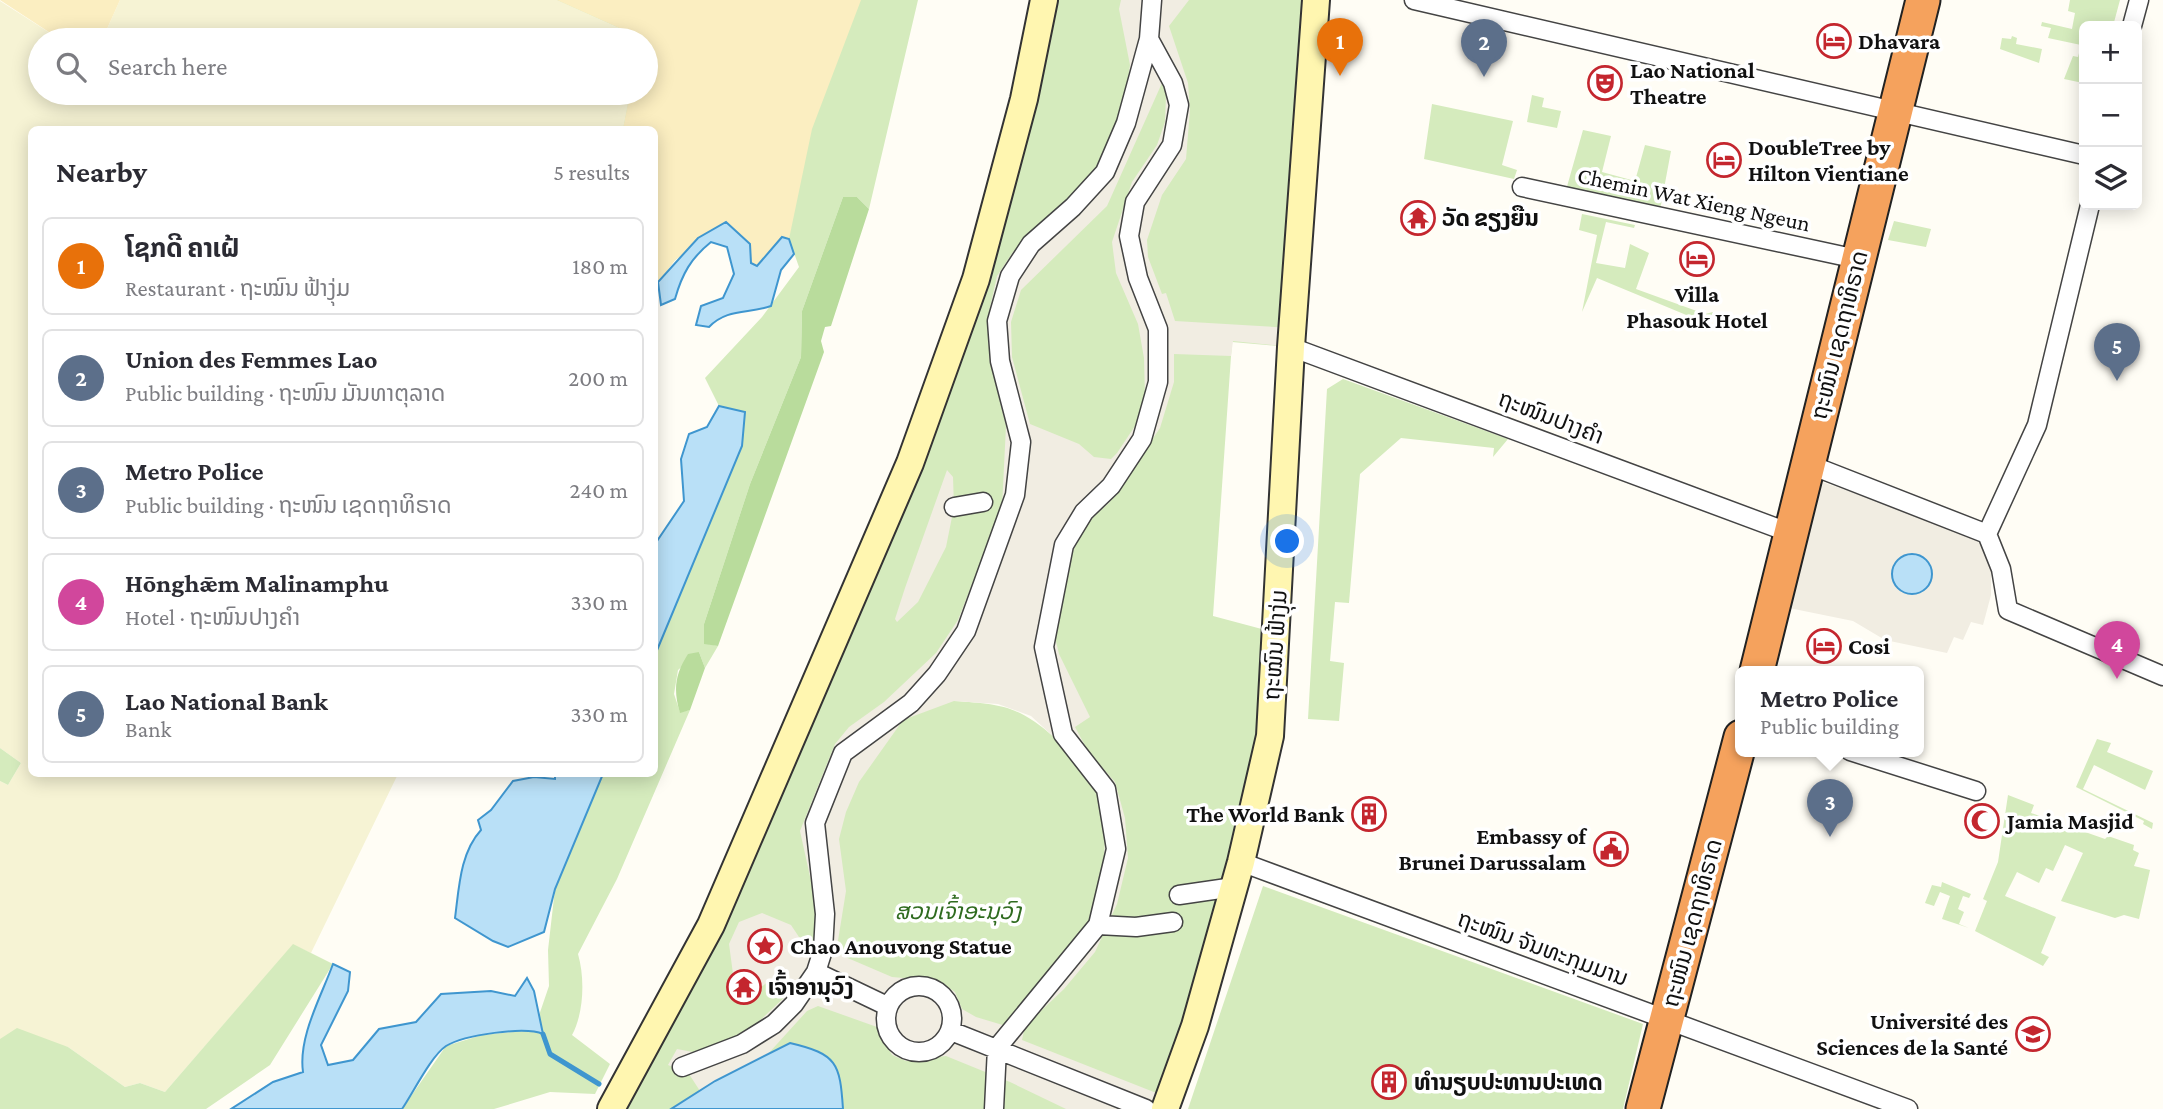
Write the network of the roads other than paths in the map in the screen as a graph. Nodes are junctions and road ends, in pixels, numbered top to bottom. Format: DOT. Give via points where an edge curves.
graph roads {
  1 [pos="1044,0"];
  2 [pos="1152,0"];
  3 [pos="1316,0"];
  4 [pos="1414,0"];
  5 [pos="1923,0"];
  6 [pos="2138,0"];
  7 [pos="2133,21"];
  8 [pos="1149,39"];
  9 [pos="1896,110"];
  10 [pos="2079,154"];
  11 [pos="1522,187"];
  12 [pos="2089,210"];
  13 [pos="1857,259"];
  14 [pos="1292,347"];
  15 [pos="1808,464"];
  16 [pos="983,502"];
  17 [pos="954,507"];
  18 [pos="1793,534"];
  19 [pos="1987,534"];
  20 [pos="1758,666"];
  21 [pos="2163,676"];
  22 [pos="1736,757"];
  23 [pos="1869,757"];
  24 [pos="1976,791"];
  25 [pos="1241,862"];
  26 [pos="1234,887"];
  27 [pos="1179,895"];
  28 [pos="1173,922"];
  29 [pos="1098,925"];
  30 [pos="816,972"];
  31 [pos="887,1006"];
  32 [pos="1666,1019"];
  33 [pos="951,1031"];
  34 [pos="997,1048"];
  35 [pos="682,1067"];
  36 [pos="611,1109"];
  37 [pos="994,1109"];
  38 [pos="1146,1109"];
  39 [pos="1165,1109"];
  40 [pos="1643,1109"];
  41 [pos="1908,1109"];
  1 -- 36 [label="street" via="1024,99 976,279 911,463 711,925"];
  2 -- 8 [label="street"];
  3 -- 14 [label="street, ຖະໝົນ ຟ້າງຸ່ມ"];
  4 -- 9 [label="street"];
  5 -- 9 [label="highway, ຖະໜົນ ເຊດຖາທິຣາດ"];
  6 -- 7 [label="street"];
  8 -- 29 [label="street" via="1173,83 1179,105 1172,145 1135,202 1129,236 1138,278 1158,329 1158,382 1142,439 1064,545 1044,647 1063,734 1107,789 1116,849"];
  8 -- 30 [label="street" via="1126,123 1105,172 1031,244 1010,276 997,321 1000,361 1021,442 1015,495 966,631 911,703 843,753 815,823 825,914 823,950"];
  9 -- 10 [label="street"];
  9 -- 13 [label="highway, ຖະໜົນ ເຊດຖາທິຣາດ"];
  11 -- 13 [label="street, Chemin Wat Xieng Ngeun"];
  12 -- 19 [label="street" via="2037,425"];
  13 -- 15 [label="highway, ຖະໜົນ ເຊດຖາທິຣາດ"];
  14 -- 18 [label="street, ຖະໜົນປາງຄໍາ"];
  14 -- 25 [label="street, ຖະໝົນ ຟ້າງຸ່ມ" via="1269,736"];
  15 -- 18 [label="highway, ຖະໜົນ ເຊດຖາທິຣາດ"];
  15 -- 19 [label="street"];
  16 -- 17 [label="street"];
  18 -- 20 [label="highway, ຖະໜົນ ເຊດຖາທິຣາດ"];
  19 -- 21 [label="street" via="2001,569 2008,610"];
  22 -- 32 [label="highway, ຖະໜົນ ເຊດຖາທິຣາດ"];
  23 -- 24 [label="street"];
  25 -- 26 [label="street, ຖະໝົນ ຟ້າງຸ່ມ"];
  25 -- 32 [label="street, ຖະໜົນ ຈັນທະກຸມມານ"];
  26 -- 27 [label="street"];
  26 -- 39 [label="street, ຖະໝົນ ຟ້າງຸ່ມ" via="1195,1026"];
  28 -- 29 [label="street" via="1136,927"];
  29 -- 34 [label="street"];
  30 -- 31 [label="street"];
  30 -- 35 [label="street" via="774,1024 742,1044"];
  31 -- 33 [label="street" via="903,988 929,986 949,1002"];
  31 -- 33 [label="street" via="888,1034 908,1052 936,1049"];
  32 -- 40 [label="highway, ຖະໜົນ ເຊດຖາທິຣາດ"];
  32 -- 41 [label="street, ຖະໜົນ ຈັນທະກຸມມານ"];
  33 -- 34 [label="street"];
  34 -- 37 [label="street"];
  34 -- 38 [label="street"];
}
